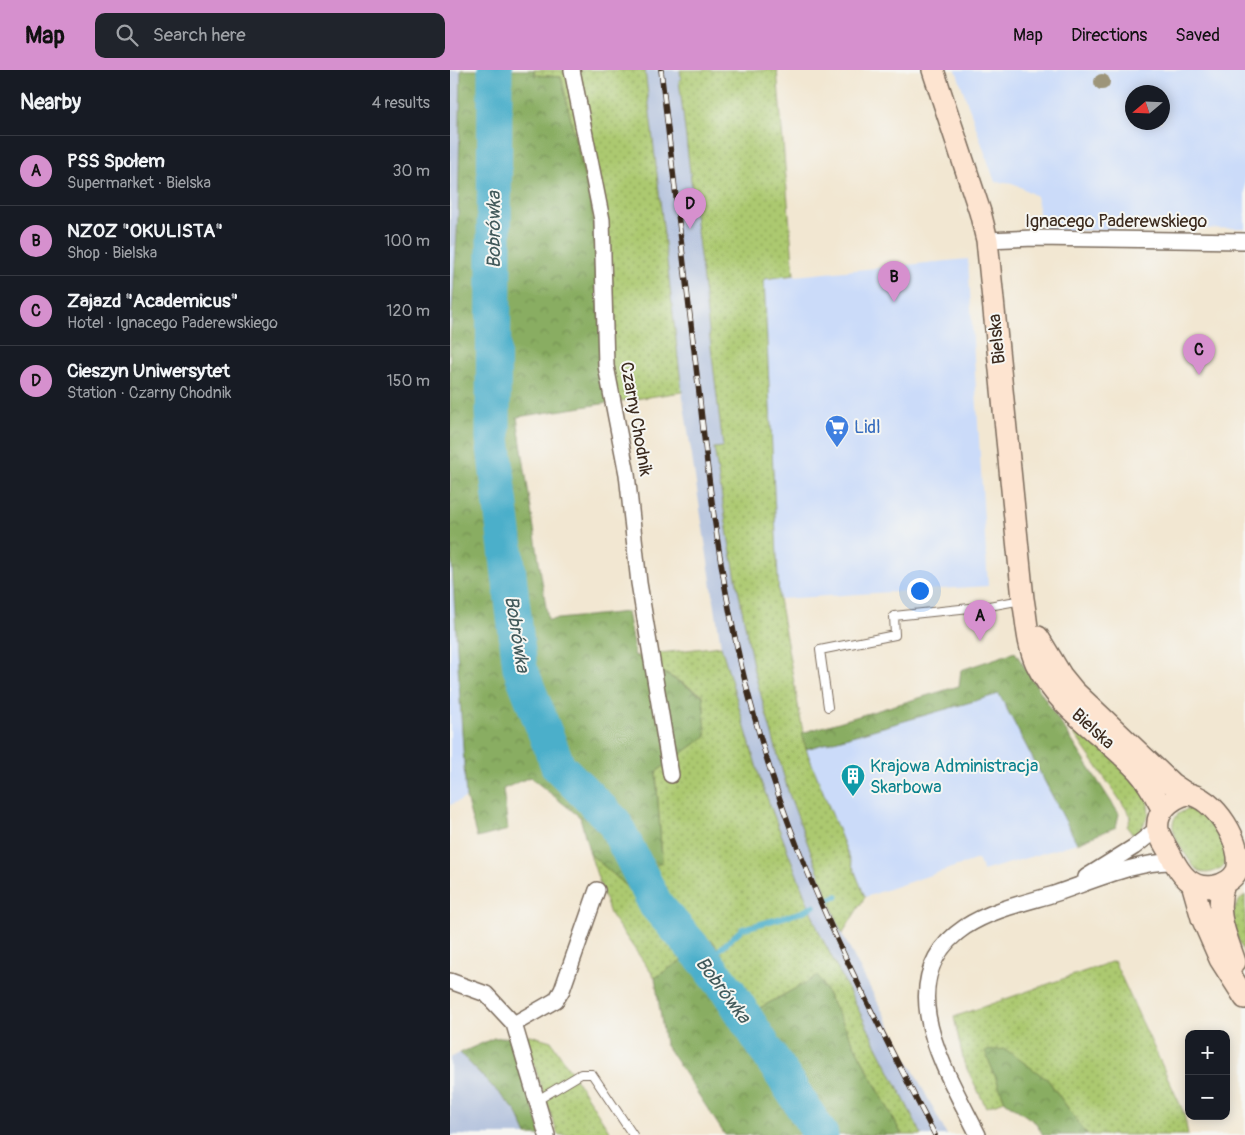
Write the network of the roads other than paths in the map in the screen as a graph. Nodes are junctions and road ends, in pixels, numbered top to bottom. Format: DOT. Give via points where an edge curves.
graph roads {
  1 [pos="572,70"];
  2 [pos="933,70"];
  3 [pos="987,240"];
  4 [pos="1245,241"];
  5 [pos="1024,607"];
  6 [pos="828,707"];
  7 [pos="672,775"];
  8 [pos="1187,794"];
  9 [pos="1160,819"];
  10 [pos="1242,844"];
  11 [pos="1174,862"];
  12 [pos="1234,879"];
  13 [pos="1192,883"];
  14 [pos="597,890"];
  15 [pos="1061,892"];
  16 [pos="450,981"];
  17 [pos="1245,990"];
  18 [pos="1245,998"];
  19 [pos="514,1024"];
  20 [pos="536,1101"];
  21 [pos="547,1135"];
  22 [pos="633,1135"];
  23 [pos="978,1135"];
  1 -- 7 [label="street, Czarny Chodnik" via="602,220 606,366 627,474 639,583"];
  2 -- 3 [label="street, Bielska"];
  3 -- 4 [label="street, Ignacego Paderewskiego"];
  3 -- 5 [label="street, Bielska"];
  5 -- 6 [label="lane" via="989,606 894,616 895,635 820,650"];
  5 -- 8 [label="street, Bielska" via="1061,675 1074,691 1172,784"];
  5 -- 9 [label="street, Bielska" via="1031,649 1040,670 1081,720 1139,772 1151,789"];
  8 -- 9 [label="street" via="1172,800"];
  8 -- 10 [label="street" via="1199,797 1215,810"];
  9 -- 11 [label="street" via="1161,837"];
  9 -- 15 [label="street" via="1134,848"];
  10 -- 12 [label="street" via="1240,864"];
  11 -- 13 [label="street"];
  11 -- 15 [label="street" via="1145,865"];
  12 -- 13 [label="street" via="1205,887"];
  12 -- 17 [label="street" via="1219,901 1221,918"];
  13 -- 18 [label="street" via="1202,918 1220,959"];
  14 -- 19 [label="street" via="556,1000"];
  15 -- 23 [label="street" via="992,913 965,927 946,944 928,976 926,1003 933,1040"];
  16 -- 19 [label="street" via="486,994"];
  19 -- 20 [label="street"];
  20 -- 21 [label="street"];
  20 -- 22 [label="lane" via="581,1074 592,1074"];
}
